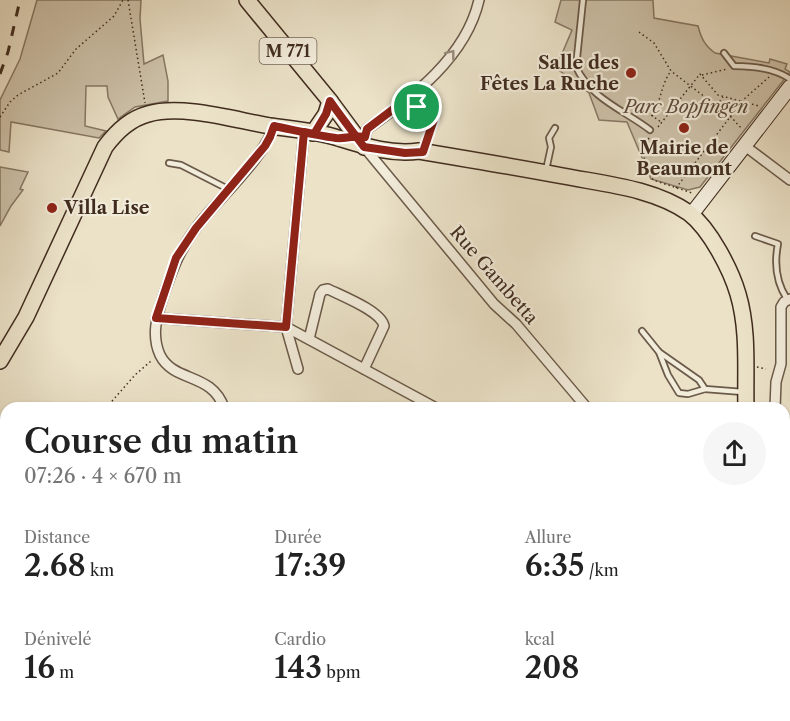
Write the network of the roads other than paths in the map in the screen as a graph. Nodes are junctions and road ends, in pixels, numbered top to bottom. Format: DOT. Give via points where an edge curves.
graph roads {
  1 [pos="247,0"];
  2 [pos="479,0"];
  3 [pos="583,0"];
  4 [pos="724,53"];
  5 [pos="790,79"];
  6 [pos="790,87"];
  7 [pos="412,95"];
  8 [pos="330,101"];
  9 [pos="274,126"];
  10 [pos="555,128"];
  11 [pos="650,130"];
  12 [pos="309,133"];
  13 [pos="362,140"];
  14 [pos="748,142"];
  15 [pos="421,151"];
  16 [pos="380,156"];
  17 [pos="169,163"];
  18 [pos="546,173"];
  19 [pos="790,180"];
  20 [pos="228,189"];
  21 [pos="691,215"];
  22 [pos="754,236"];
  23 [pos="789,299"];
  24 [pos="156,318"];
  25 [pos="286,327"];
  26 [pos="642,331"];
  27 [pos="309,339"];
  28 [pos="659,352"];
  29 [pos="2,355"];
  30 [pos="298,369"];
  31 [pos="364,369"];
  32 [pos="705,389"];
  33 [pos="745,392"];
  34 [pos="222,402"];
  35 [pos="425,402"];
  36 [pos="582,402"];
  37 [pos="746,402"];
  38 [pos="775,402"];
  1 -- 8 [label="main road, M 771"];
  7 -- 2 [label="street, one-way" via="430,80 466,35 475,20"];
  3 -- 11 [label="lane" via="576,67 580,75 593,92"];
  4 -- 5 [label="lane" via="734,66 777,71"];
  6 -- 14 [label="main road"];
  7 -- 13 [label="street" via="367,129"];
  7 -- 15 [label="lane" via="417,107 434,119"];
  8 -- 12 [label="main road" via="326,114"];
  8 -- 13 [label="main road, M 771"];
  9 -- 12 [label="main road"];
  9 -- 20 [label="street" via="265,146"];
  9 -- 29 [label="main road" via="170,110 135,118 125,125 99,157 27,317"];
  10 -- 18 [label="lane" via="549,138"];
  12 -- 13 [label="main road"];
  12 -- 25 [label="street"];
  13 -- 15 [label="main road" via="408,145"];
  13 -- 16 [label="main road"];
  14 -- 19 [label="street"];
  14 -- 21 [label="main road"];
  15 -- 16 [label="main road"];
  15 -- 18 [label="main road"];
  16 -- 36 [label="street, Rue Gambetta" via="494,304 516,324"];
  17 -- 20 [label="lane" via="181,165"];
  18 -- 21 [label="main road" via="654,196"];
  20 -- 24 [label="street" via="176,258"];
  21 -- 33 [label="main road" via="725,261 738,293 745,336"];
  22 -- 23 [label="lane" via="778,244 776,269 780,288"];
  23 -- 38 [label="street" via="780,314 781,364"];
  24 -- 25 [label="street"];
  24 -- 34 [label="street" via="154,334 160,355 172,369 214,389"];
  25 -- 27 [label="street"];
  25 -- 30 [label="street"];
  26 -- 28 [label="lane"];
  27 -- 31 [label="street"];
  27 -- 31 [label="street" via="323,290 376,314 384,326"];
  28 -- 32 [label="lane" via="699,380"];
  28 -- 32 [label="lane" via="679,393"];
  31 -- 35 [label="street"];
  32 -- 33 [label="lane"];
  33 -- 37 [label="main road"];
}
